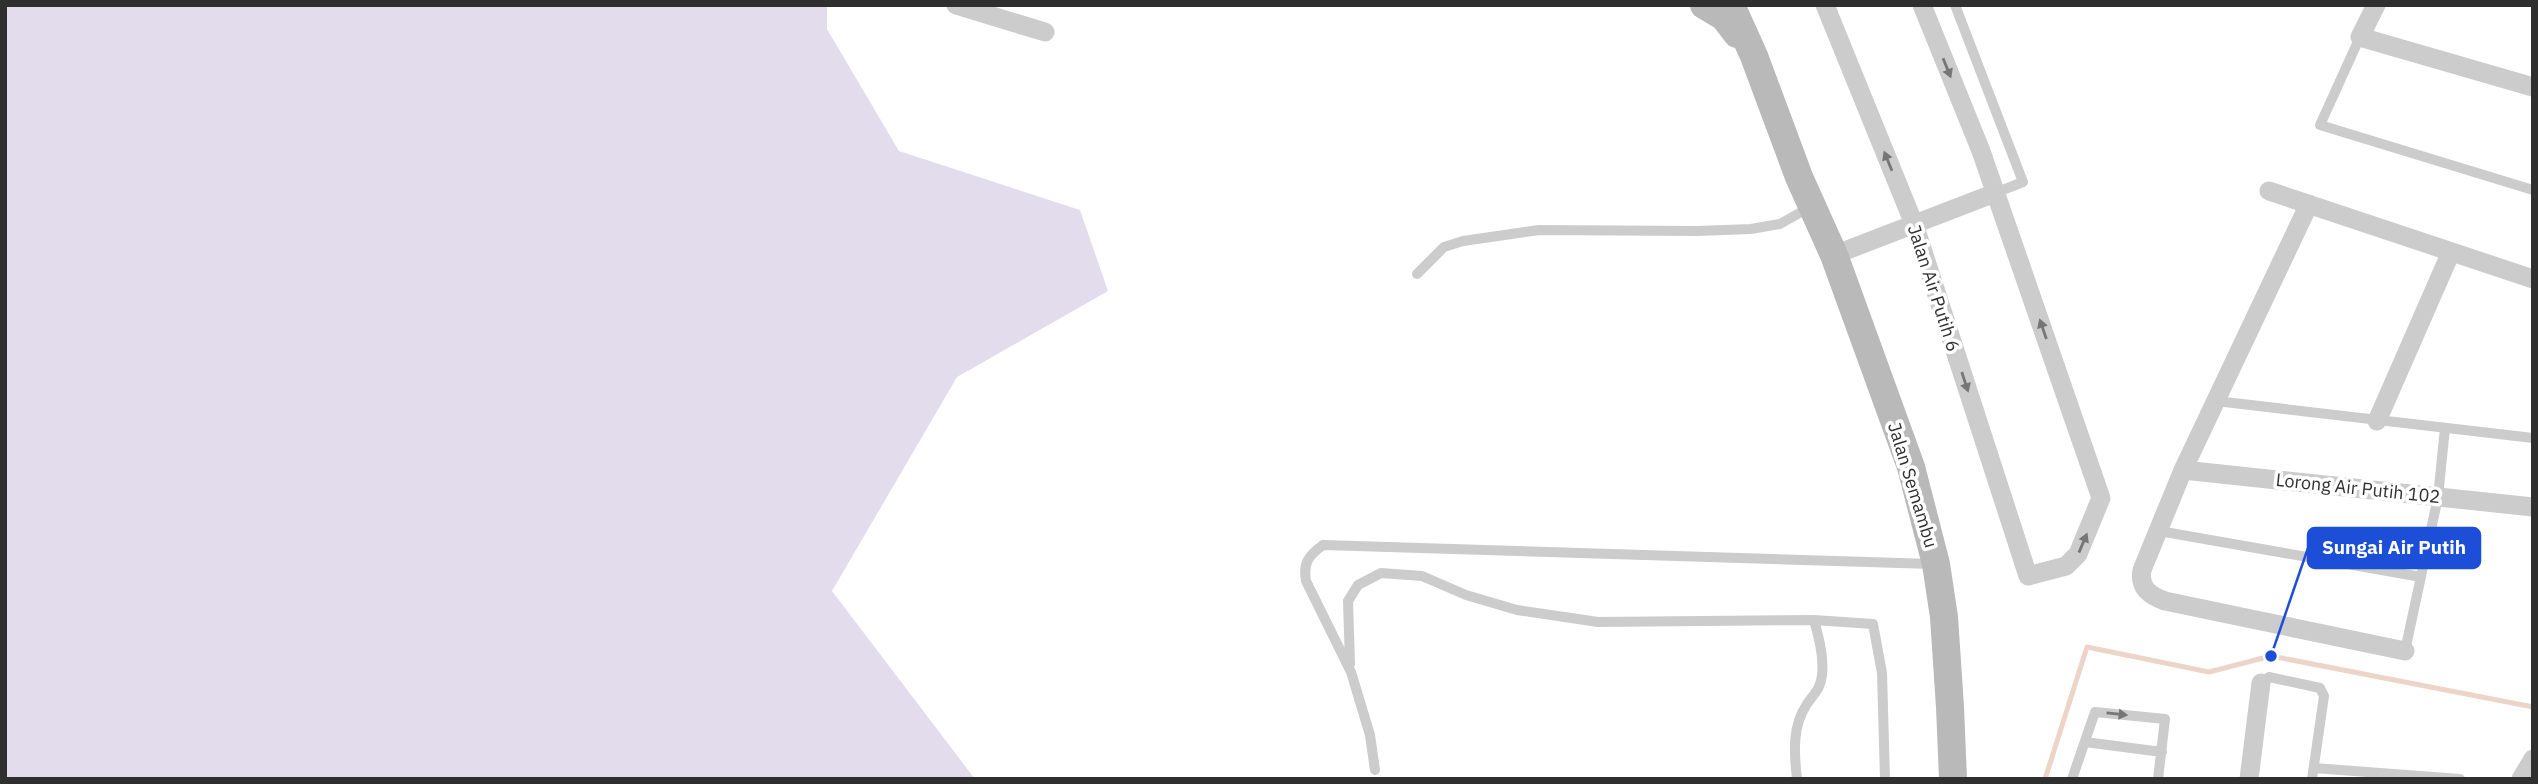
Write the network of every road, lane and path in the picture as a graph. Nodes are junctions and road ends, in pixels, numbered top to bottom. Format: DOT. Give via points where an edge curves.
graph roads {
  1 [pos="956,5"];
  2 [pos="1704,5"];
  3 [pos="1731,5"];
  4 [pos="1751,5"];
  5 [pos="1825,5"];
  6 [pos="1922,5"];
  7 [pos="1955,5"];
  8 [pos="2376,5"];
  9 [pos="1045,32"];
  10 [pos="2360,37"];
  11 [pos="1754,56"];
  12 [pos="2533,87"];
  13 [pos="2533,190"];
  14 [pos="2269,191"];
  15 [pos="1995,193"];
  16 [pos="2309,204"];
  17 [pos="1814,205"];
  18 [pos="1914,224"];
  19 [pos="2451,252"];
  20 [pos="1834,255"];
  21 [pos="1417,274"];
  22 [pos="2533,279"];
  23 [pos="2216,401"];
  24 [pos="2377,421"];
  25 [pos="2445,428"];
  26 [pos="2533,438"];
  27 [pos="2183,470"];
  28 [pos="2438,497"];
  29 [pos="2533,507"];
  30 [pos="2159,531"];
  31 [pos="1936,564"];
  32 [pos="2421,577"];
  33 [pos="1815,620"];
  34 [pos="2405,651"];
  35 [pos="1351,672"];
  36 [pos="2261,683"];
  37 [pos="2085,742"];
  38 [pos="2162,752"];
  39 [pos="2533,759"];
  40 [pos="2314,768"];
  41 [pos="1375,770"];
  42 [pos="1797,779"];
  43 [pos="1885,779"];
  44 [pos="1953,779"];
  45 [pos="2072,779"];
  46 [pos="2158,779"];
  47 [pos="2249,779"];
  48 [pos="2312,779"];
  49 [pos="2460,779"];
  50 [pos="2521,779"];
  1 -- 9 [label="street"];
  2 -- 11 [label="main road" via="1724,17"];
  3 -- 11 [label="main road, Jalan Semambu"];
  4 -- 17 [label="main road, Jalan Semambu" via="1811,172"];
  18 -- 5 [label="street, Jalan Air Putih 6, one-way"];
  6 -- 15 [label="street, one-way"];
  7 -- 15 [label="lane" via="2023,181"];
  8 -- 10 [label="street"];
  10 -- 12 [label="street"];
  10 -- 13 [label="lane" via="2320,125"];
  11 -- 17 [label="main road, Jalan Semambu"];
  14 -- 16 [label="street"];
  15 -- 18 [label="street"];
  18 -- 15 [label="street, Jalan Air Putih 6, one-way" via="2028,576 2066,566 2078,554 2101,498"];
  16 -- 19 [label="street"];
  16 -- 23 [label="street"];
  17 -- 20 [label="main road, Jalan Semambu"];
  17 -- 21 [label="lane" via="1780,224 1751,229 1539,230 1463,241 1444,247"];
  18 -- 20 [label="street"];
  19 -- 22 [label="street"];
  19 -- 24 [label="street"];
  20 -- 31 [label="main road, Jalan Semambu" via="1910,467"];
  23 -- 24 [label="lane"];
  23 -- 27 [label="street"];
  24 -- 25 [label="lane"];
  25 -- 26 [label="lane"];
  25 -- 28 [label="lane"];
  27 -- 28 [label="street, Lorong Air Putih 102"];
  27 -- 30 [label="street"];
  28 -- 29 [label="street, Lorong Air Putih 102"];
  28 -- 32 [label="lane"];
  30 -- 32 [label="lane"];
  30 -- 34 [label="street" via="2141,581 2154,597"];
  31 -- 35 [label="lane" via="1323,545 1309,555 1303,567 1306,581"];
  31 -- 44 [label="main road, Jalan Semambu" via="1948,661"];
  32 -- 34 [label="lane"];
  33 -- 35 [label="lane" via="1598,622 1517,610 1422,576 1381,573 1358,585 1349,601"];
  33 -- 42 [label="lane" via="1822,676 1817,694 1797,723"];
  33 -- 43 [label="lane" via="1873,624 1882,673"];
  35 -- 41 [label="lane"];
  36 -- 40 [label="lane" via="2269,677 2320,688 2324,696"];
  36 -- 47 [label="street"];
  37 -- 38 [label="lane"];
  37 -- 38 [label="lane, one-way" via="2095,712 2165,719"];
  37 -- 45 [label="lane"];
  38 -- 46 [label="lane"];
  39 -- 50 [label="street"];
  40 -- 48 [label="lane"];
  40 -- 49 [label="lane"];
}
